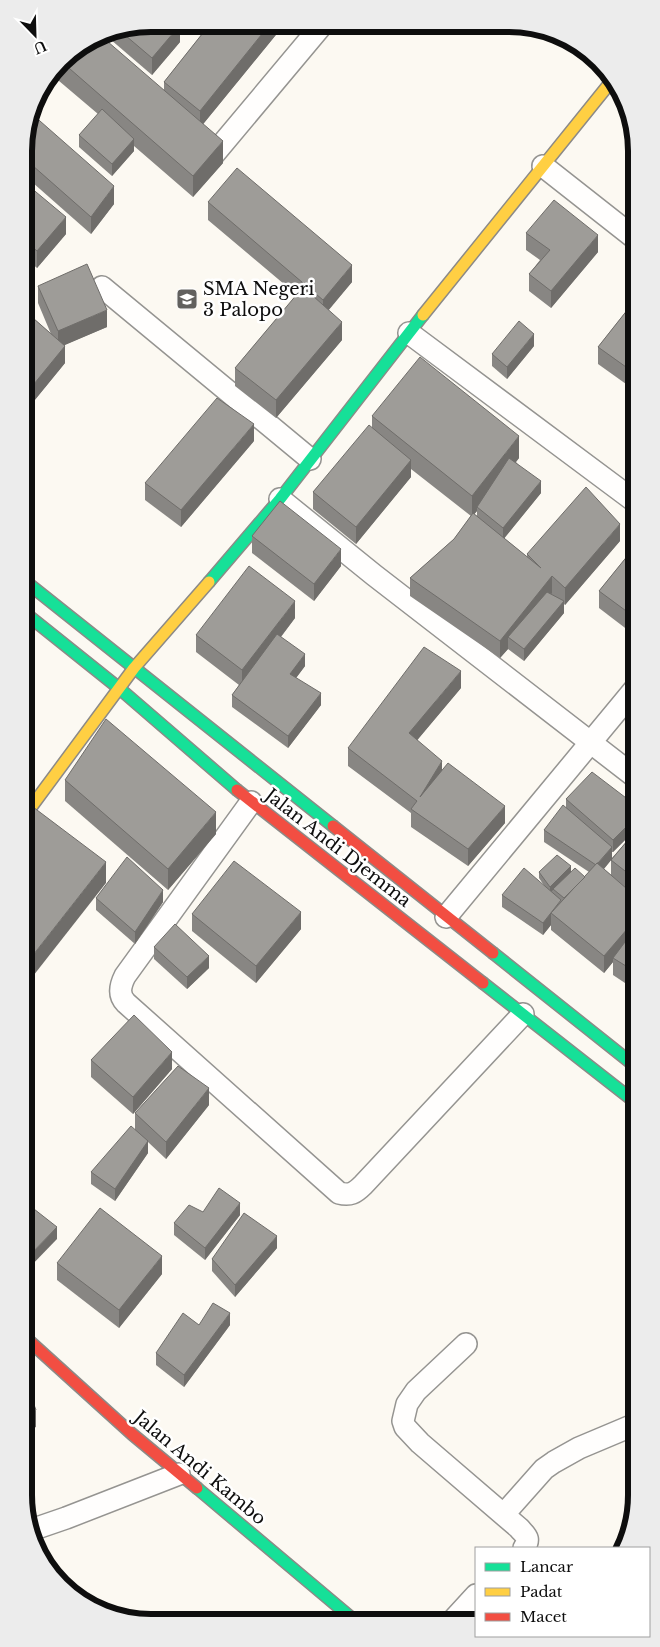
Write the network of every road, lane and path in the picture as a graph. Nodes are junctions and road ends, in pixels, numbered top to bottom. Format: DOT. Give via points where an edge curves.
graph roads {
  1 [pos="316,32"];
  2 [pos="608,86"];
  3 [pos="191,135"];
  4 [pos="544,166"];
  5 [pos="628,233"];
  6 [pos="102,287"];
  7 [pos="409,333"];
  8 [pos="310,459"];
  9 [pos="628,496"];
  10 [pos="280,499"];
  11 [pos="33,586"];
  12 [pos="33,619"];
  13 [pos="134,668"];
  14 [pos="120,689"];
  15 [pos="628,698"];
  16 [pos="590,743"];
  17 [pos="628,771"];
  18 [pos="251,802"];
  19 [pos="33,805"];
  20 [pos="446,917"];
  21 [pos="522,1014"];
  22 [pos="627,1060"];
  23 [pos="627,1096"];
  24 [pos="32,1343"];
  25 [pos="466,1344"];
  26 [pos="627,1428"];
  27 [pos="178,1474"];
  28 [pos="504,1514"];
  29 [pos="37,1527"];
  30 [pos="525,1547"];
  31 [pos="475,1596"];
  32 [pos="347,1614"];
  33 [pos="459,1614"];
  1 -- 3 [label="street" via="214,154"];
  2 -- 4 [label="main road"];
  4 -- 5 [label="street"];
  4 -- 7 [label="main road"];
  6 -- 8 [label="street"];
  7 -- 8 [label="main road"];
  7 -- 9 [label="street"];
  8 -- 10 [label="main road"];
  10 -- 13 [label="main road"];
  10 -- 16 [label="street"];
  11 -- 13 [label="main road, Jalan Andi Djemma"];
  12 -- 14 [label="main road, Jalan Andi Djemma"];
  13 -- 14 [label="main road"];
  13 -- 20 [label="main road, Jalan Andi Djemma"];
  14 -- 18 [label="main road, Jalan Andi Djemma"];
  14 -- 19 [label="main road"];
  15 -- 16 [label="street"];
  16 -- 17 [label="street"];
  16 -- 20 [label="street"];
  18 -- 21 [label="main road, Jalan Andi Djemma"];
  18 -- 21 [label="street" via="125,976 120,994 126,1004 339,1193 347,1196 363,1185"];
  20 -- 22 [label="main road, Jalan Andi Djemma"];
  21 -- 23 [label="main road, Jalan Andi Djemma"];
  24 -- 27 [label="main road, Jalan Andi Kambo"];
  25 -- 28 [label="street" via="416,1391 407,1404 403,1421 420,1443"];
  26 -- 28 [label="street" via="579,1448 544,1469"];
  27 -- 29 [label="street"];
  27 -- 32 [label="main road, Jalan Andi Kambo"];
  28 -- 30 [label="street" via="527,1538"];
  31 -- 33 [label="street"];
}
